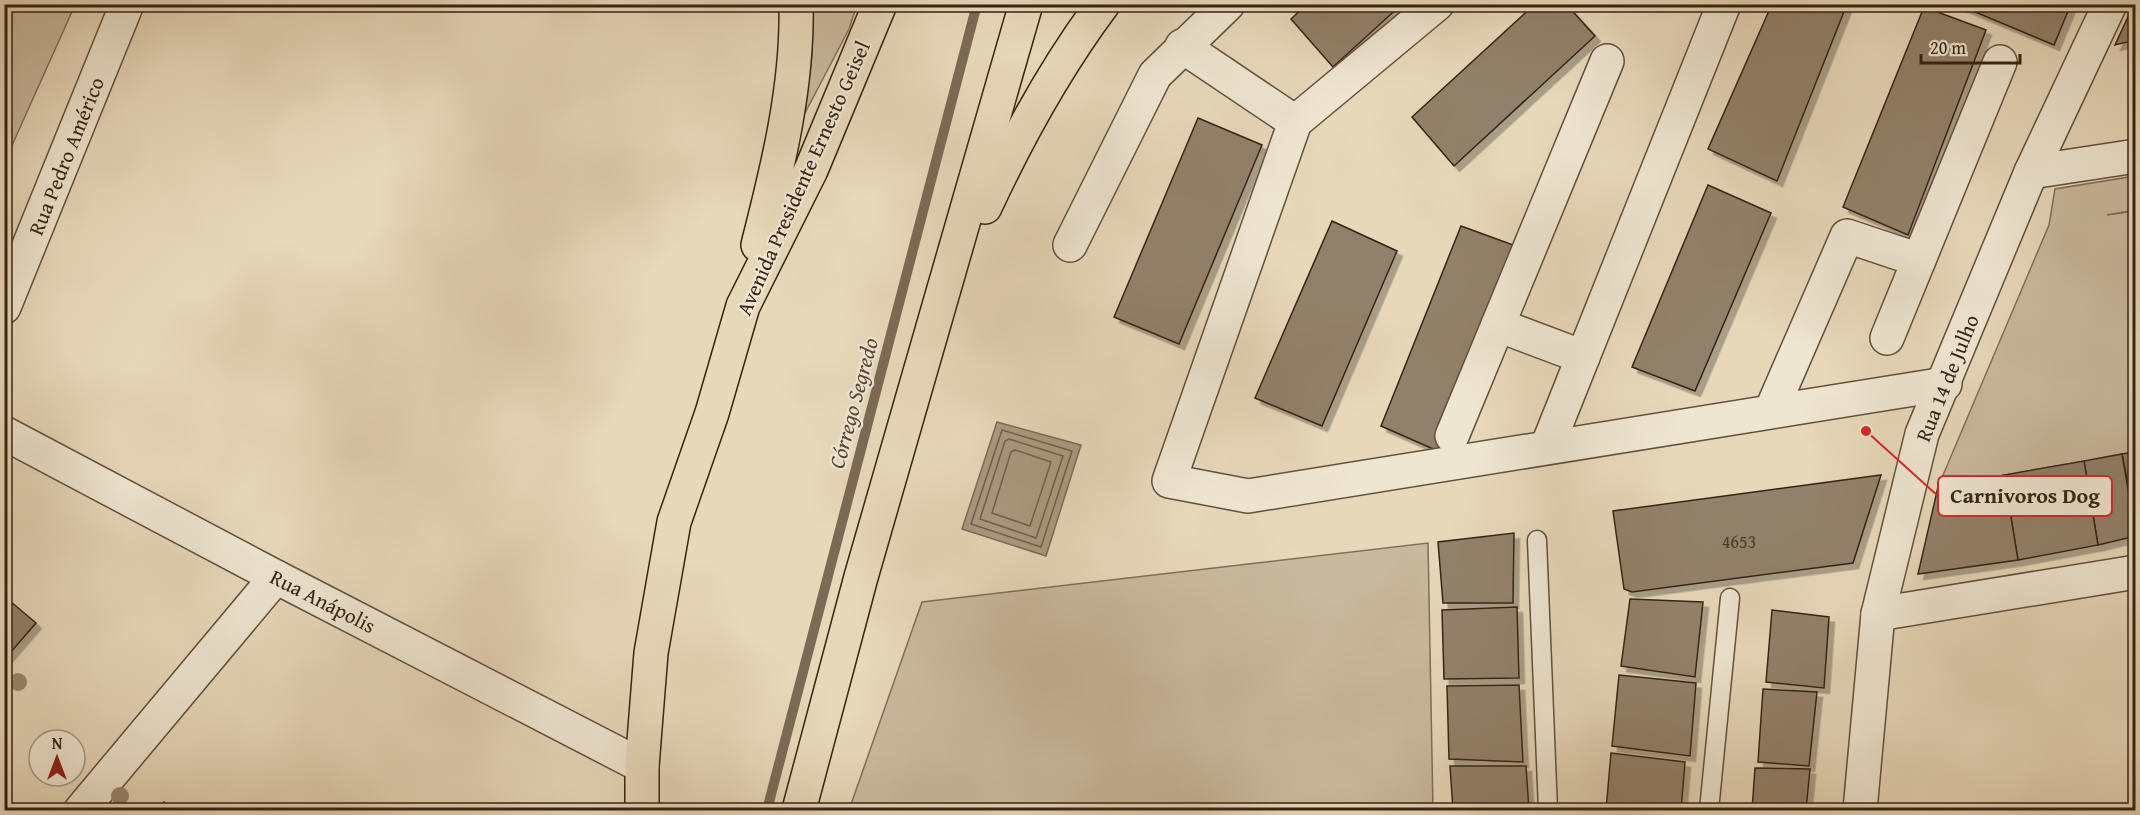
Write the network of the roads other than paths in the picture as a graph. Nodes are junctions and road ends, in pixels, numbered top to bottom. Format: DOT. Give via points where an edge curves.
graph roads {
  1 [pos="127,4"];
  2 [pos="796,4"];
  3 [pos="880,4"];
  4 [pos="1026,4"];
  5 [pos="1103,4"];
  6 [pos="1228,4"];
  7 [pos="1437,4"];
  8 [pos="1724,4"];
  9 [pos="2110,4"];
  10 [pos="1182,46"];
  11 [pos="1607,61"];
  12 [pos="2000,62"];
  13 [pos="1295,122"];
  14 [pos="2136,156"];
  15 [pos="2031,172"];
  16 [pos="1070,245"];
  17 [pos="1919,260"];
  18 [pos="941,304"];
  19 [pos="743,306"];
  20 [pos="4,307"];
  21 [pos="1498,325"];
  22 [pos="1887,338"];
  23 [pos="1583,357"];
  24 [pos="1945,384"];
  25 [pos="1771,411"];
  26 [pos="4,433"];
  27 [pos="1452,436"];
  28 [pos="1547,447"];
  29 [pos="1537,540"];
  30 [pos="2136,572"];
  31 [pos="276,577"];
  32 [pos="1730,598"];
  33 [pos="1878,614"];
  34 [pos="642,766"];
  35 [pos="81,810"];
  36 [pos="642,810"];
  37 [pos="799,810"];
  38 [pos="1548,810"];
  39 [pos="1709,810"];
  40 [pos="1860,810"];
  1 -- 20 [label="street, Rua Pedro Américo"];
  2 -- 19 [label="main road" via="797,41 776,178"];
  3 -- 19 [label="main road, Avenida Presidente Ernesto Geisel" via="811,170"];
  4 -- 18 [label="main road"];
  5 -- 18 [label="main road" via="1076,41 1015,143"];
  6 -- 10 [label="street"];
  7 -- 13 [label="street"];
  8 -- 23 [label="street"];
  9 -- 15 [label="street, Rua 14 de Julho"];
  10 -- 13 [label="street"];
  10 -- 16 [label="street" via="1155,75"];
  11 -- 21 [label="street"];
  12 -- 17 [label="street"];
  13 -- 28 [label="street" via="1169,481 1248,496"];
  14 -- 15 [label="street"];
  15 -- 24 [label="street, Rua 14 de Julho"];
  17 -- 22 [label="street"];
  17 -- 25 [label="street" via="1847,236"];
  18 -- 37 [label="main road" via="861,577"];
  19 -- 34 [label="main road, Avenida Presidente Ernesto Geisel" via="674,522 651,653"];
  21 -- 23 [label="street"];
  21 -- 27 [label="street"];
  23 -- 28 [label="street"];
  24 -- 25 [label="street"];
  24 -- 33 [label="street, Rua 14 de Julho" via="1922,434"];
  25 -- 28 [label="street"];
  26 -- 31 [label="street, Rua Anápolis"];
  29 -- 38 [label="lane"];
  30 -- 33 [label="street"];
  31 -- 34 [label="street, Rua Anápolis"];
  31 -- 35 [label="street"];
  32 -- 39 [label="lane"];
  33 -- 40 [label="street, Rua 14 de Julho"];
  34 -- 36 [label="main road, Avenida Presidente Ernesto Geisel"];
}
